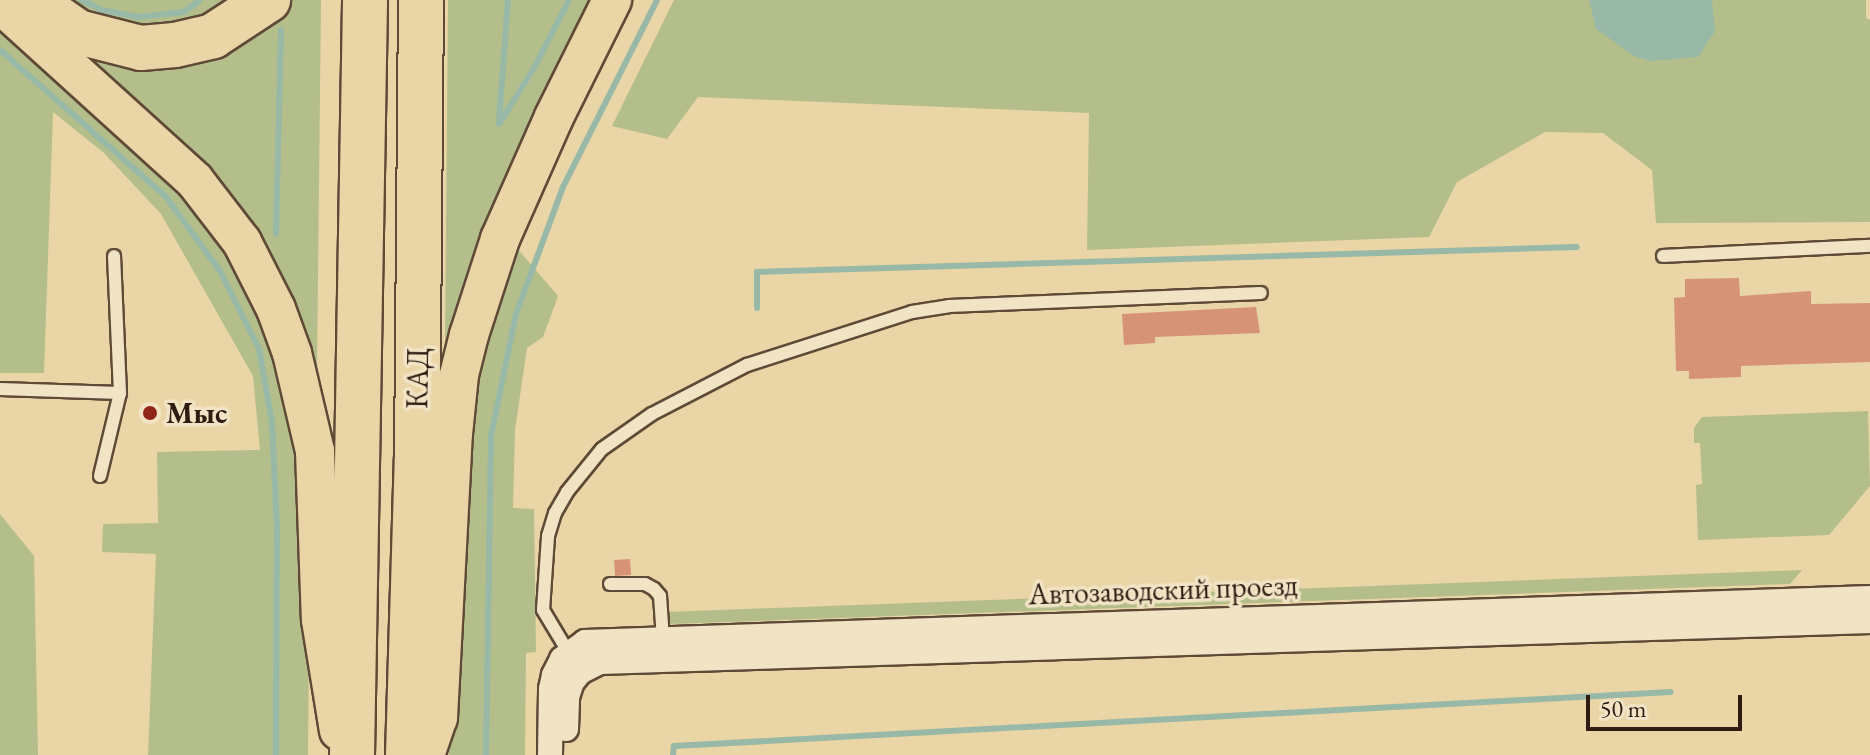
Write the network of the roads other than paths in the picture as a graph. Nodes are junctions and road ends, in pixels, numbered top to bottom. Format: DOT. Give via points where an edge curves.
graph roads {
  1 [pos="32,0"];
  2 [pos="268,0"];
  3 [pos="365,0"];
  4 [pos="421,0"];
  5 [pos="612,0"];
  6 [pos="0,4"];
  7 [pos="1870,246"];
  8 [pos="114,256"];
  9 [pos="1663,256"];
  10 [pos="1261,293"];
  11 [pos="0,389"];
  12 [pos="120,393"];
  13 [pos="100,476"];
  14 [pos="610,584"];
  15 [pos="1870,598"];
  16 [pos="1870,621"];
  17 [pos="663,639"];
  18 [pos="574,662"];
  19 [pos="343,755"];
  20 [pos="352,755"];
  21 [pos="408,755"];
  22 [pos="425,755"];
  23 [pos="550,755"];
  24 [pos="566,755"];
  1 -- 2 [label="highway" via="78,32 141,48 213,36"];
  3 -- 20 [label="highway, КАД"];
  4 -- 21 [label="highway, КАД"];
  5 -- 22 [label="main road" via="500,239 462,361 453,434 438,718"];
  6 -- 19 [label="main road" via="195,181 242,242 276,309 315,451 321,620"];
  7 -- 9 [label="lane"];
  8 -- 12 [label="lane"];
  10 -- 18 [label="lane" via="912,312 747,365 652,414 602,449 555,513 546,548 543,610"];
  11 -- 12 [label="lane"];
  12 -- 13 [label="lane"];
  14 -- 17 [label="lane" via="654,589 660,596"];
  15 -- 17 [label="street, Автозаводский проезд"];
  16 -- 18 [label="street, Автозаводский проезд"];
  17 -- 18 [label="street, Автозаводский проезд" via="585,642"];
  18 -- 23 [label="street" via="562,659 551,689"];
  18 -- 24 [label="street"];
}
